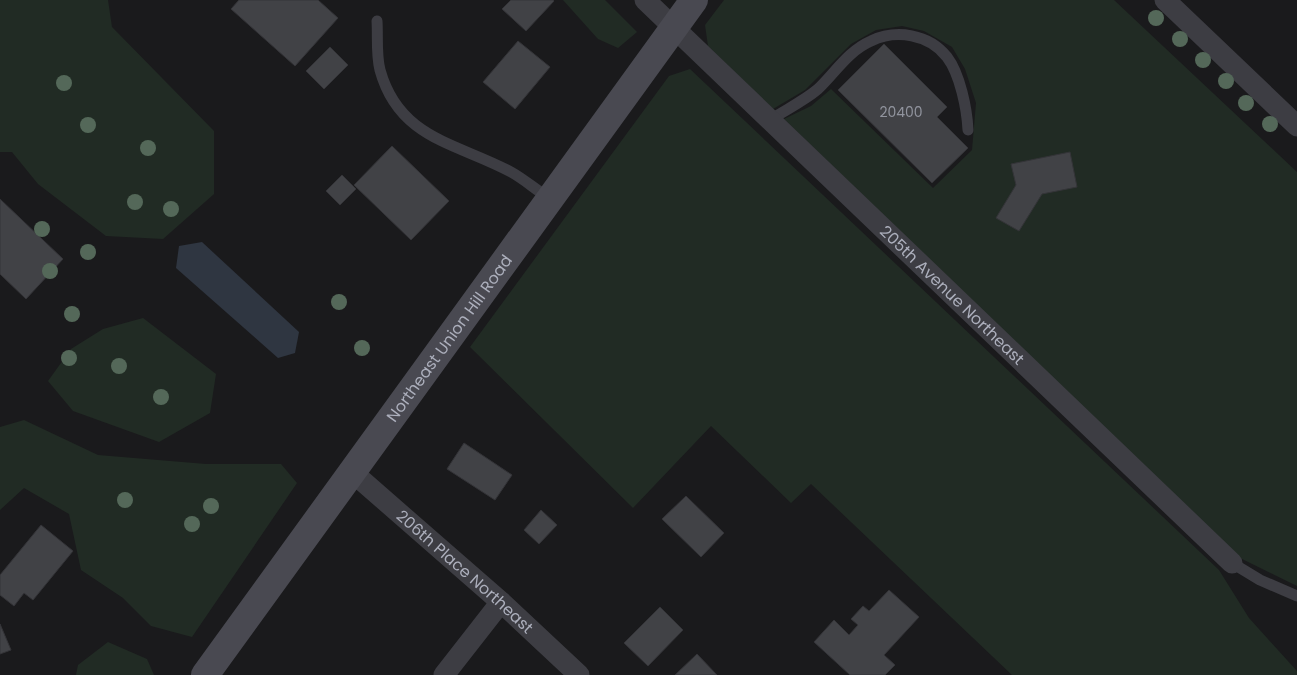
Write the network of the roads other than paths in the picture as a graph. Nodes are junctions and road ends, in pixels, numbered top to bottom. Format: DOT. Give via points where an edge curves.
graph roads {
  1 [pos="645,0"];
  2 [pos="694,0"];
  3 [pos="1165,0"];
  4 [pos="377,20"];
  5 [pos="673,28"];
  6 [pos="770,120"];
  7 [pos="1297,126"];
  8 [pos="968,130"];
  9 [pos="549,198"];
  10 [pos="351,471"];
  11 [pos="1232,563"];
  12 [pos="1297,596"];
  13 [pos="501,602"];
  14 [pos="205,675"];
  15 [pos="444,675"];
  16 [pos="580,675"];
  1 -- 5 [label="street, 205th Avenue Northeast"];
  2 -- 5 [label="street, Northeast Union Hill Road"];
  3 -- 7 [label="street"];
  4 -- 9 [label="lane" via="379,68 387,90 405,116 448,146 511,172"];
  5 -- 6 [label="street, 205th Avenue Northeast"];
  5 -- 9 [label="street, Northeast Union Hill Road"];
  6 -- 8 [label="lane" via="818,89 859,48 894,34 912,36 933,44 948,58 964,96"];
  6 -- 11 [label="street, 205th Avenue Northeast"];
  9 -- 10 [label="street, Northeast Union Hill Road"];
  10 -- 13 [label="street, 206th Place Northeast"];
  10 -- 14 [label="street, Northeast Union Hill Road"];
  11 -- 12 [label="lane"];
  13 -- 15 [label="street"];
  13 -- 16 [label="street, 206th Place Northeast"];
}
